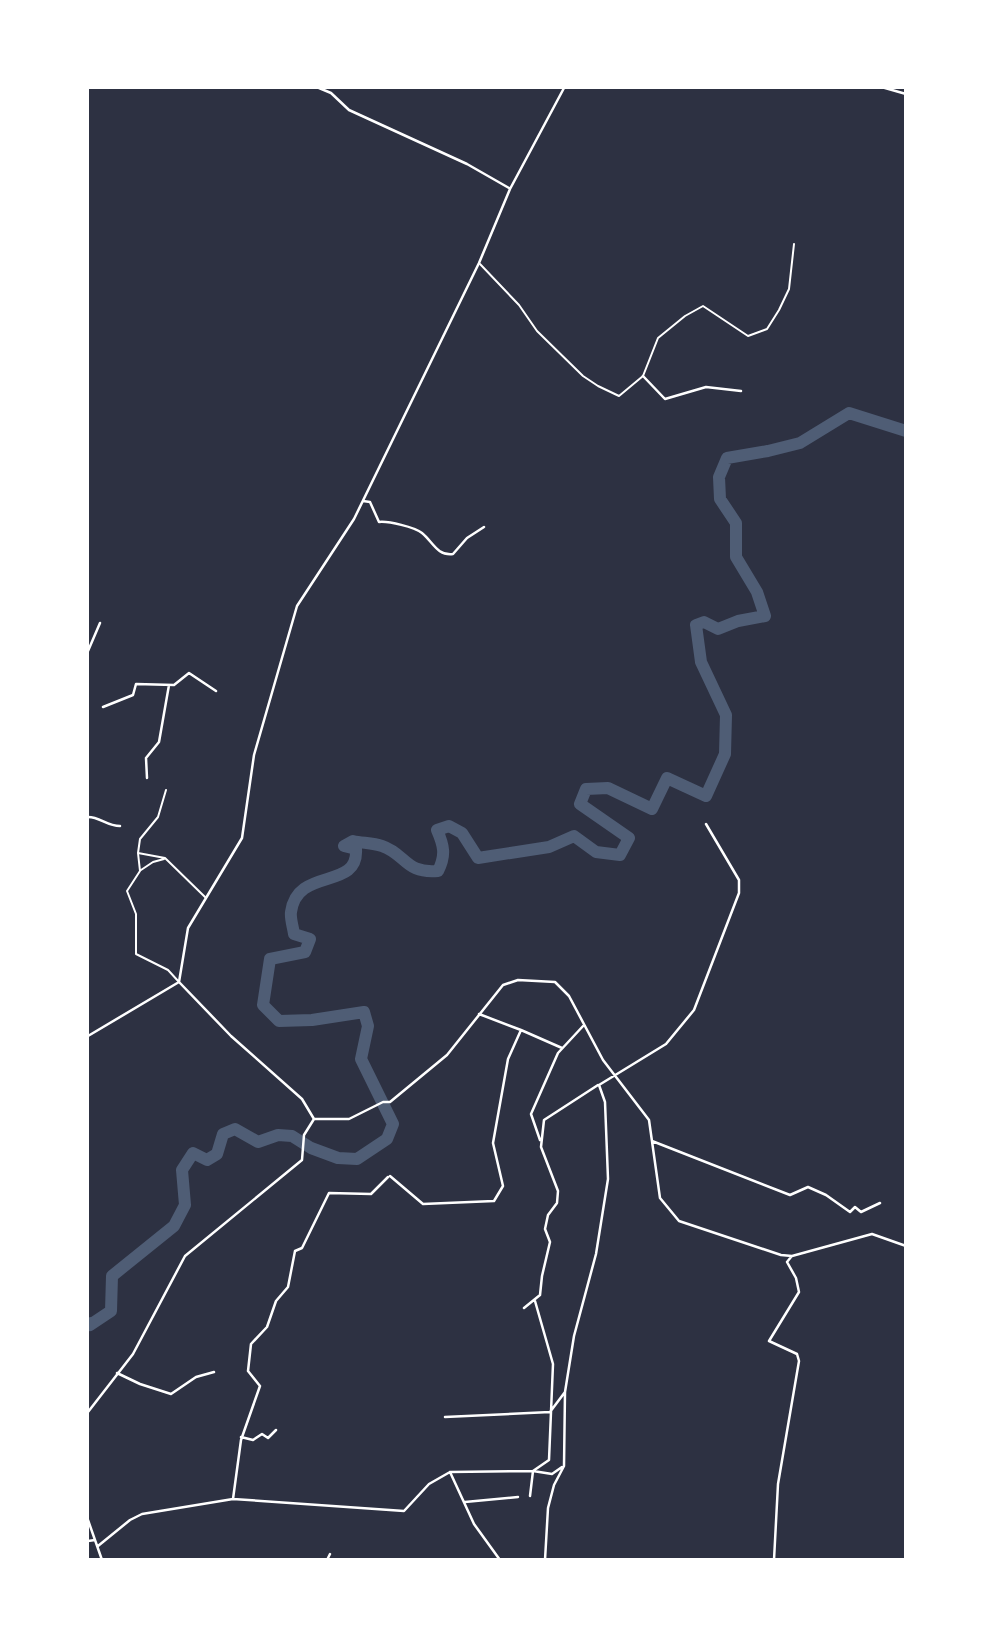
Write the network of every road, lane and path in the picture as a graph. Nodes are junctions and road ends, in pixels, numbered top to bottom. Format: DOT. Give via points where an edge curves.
graph roads {
  1 [pos="319,88"];
  2 [pos="564,88"];
  3 [pos="885,88"];
  4 [pos="905,94"];
  5 [pos="510,189"];
  6 [pos="794,244"];
  7 [pos="479,263"];
  8 [pos="643,376"];
  9 [pos="741,391"];
  10 [pos="363,501"];
  11 [pos="484,527"];
  12 [pos="100,623"];
  13 [pos="88,651"];
  14 [pos="169,685"];
  15 [pos="216,691"];
  16 [pos="103,707"];
  17 [pos="147,778"];
  18 [pos="166,790"];
  19 [pos="88,817"];
  20 [pos="706,824"];
  21 [pos="120,826"];
  22 [pos="138,853"];
  23 [pos="165,858"];
  24 [pos="140,871"];
  25 [pos="206,898"];
  26 [pos="179,982"];
  27 [pos="479,1014"];
  28 [pos="584,1025"];
  29 [pos="521,1030"];
  30 [pos="88,1036"];
  31 [pos="562,1048"];
  32 [pos="616,1075"];
  33 [pos="601,1084"];
  34 [pos="314,1119"];
  35 [pos="652,1141"];
  36 [pos="541,1143"];
  37 [pos="880,1203"];
  38 [pos="905,1246"];
  39 [pos="792,1256"];
  40 [pos="535,1301"];
  41 [pos="524,1308"];
  42 [pos="214,1372"];
  43 [pos="117,1374"];
  44 [pos="565,1392"];
  45 [pos="88,1412"];
  46 [pos="550,1412"];
  47 [pos="445,1417"];
  48 [pos="276,1430"];
  49 [pos="242,1437"];
  50 [pos="564,1466"];
  51 [pos="533,1471"];
  52 [pos="450,1472"];
  53 [pos="530,1496"];
  54 [pos="518,1497"];
  55 [pos="233,1499"];
  56 [pos="464,1503"];
  57 [pos="88,1520"];
  58 [pos="95,1540"];
  59 [pos="88,1541"];
  60 [pos="98,1546"];
  61 [pos="330,1554"];
  62 [pos="102,1559"];
  63 [pos="327,1559"];
  64 [pos="500,1559"];
  65 [pos="545,1559"];
  66 [pos="774,1559"];
  1 -- 5 [label="street" via="349,110 467,164"];
  2 -- 5 [label="street"];
  3 -- 4 [label="street"];
  5 -- 7 [label="street"];
  6 -- 8 [label="lane" via="789,289 767,329 748,336 703,306 658,338"];
  7 -- 8 [label="lane" via="537,331 590,381 619,396"];
  7 -- 10 [label="street"];
  8 -- 9 [label="street" via="665,399 706,387"];
  10 -- 11 [label="street" via="370,502 379,522 421,531 446,555"];
  10 -- 25 [label="street" via="297,606 254,755 242,838"];
  12 -- 13 [label="street"];
  14 -- 15 [label="street" via="189,673"];
  14 -- 16 [label="street" via="136,684 133,695"];
  14 -- 17 [label="street" via="159,742 146,758"];
  18 -- 22 [label="lane" via="158,817 140,839"];
  19 -- 21 [label="street"];
  20 -- 32 [label="street" via="739,880 731,917 694,1010 666,1044"];
  22 -- 23 [label="lane"];
  22 -- 24 [label="lane"];
  23 -- 24 [label="lane"];
  23 -- 25 [label="lane"];
  24 -- 26 [label="lane" via="127,891 136,914 136,954 168,970"];
  25 -- 26 [label="street" via="188,928"];
  26 -- 30 [label="street"];
  26 -- 34 [label="street" via="302,1100"];
  27 -- 28 [label="street" via="503,985 518,980 555,982 569,996"];
  27 -- 29 [label="street"];
  27 -- 34 [label="street" via="447,1055 390,1102 349,1119"];
  28 -- 31 [label="street"];
  28 -- 32 [label="street"];
  29 -- 31 [label="street"];
  29 -- 49 [label="street" via="508,1059 493,1143 503,1186 494,1201 423,1204 389,1176 371,1194 329,1193 302,1248 295,1251 288,1287 276,1301 267,1328 251,1344 248,1371 260,1386"];
  31 -- 36 [label="street" via="531,1114"];
  32 -- 33 [label="street"];
  32 -- 35 [label="street" via="649,1120"];
  33 -- 36 [label="street" via="544,1120"];
  33 -- 44 [label="street" via="606,1102 608,1179"];
  34 -- 43 [label="street" via="304,1135 302,1160 185,1256 133,1354"];
  35 -- 37 [label="street" via="790,1195 808,1187 850,1212"];
  35 -- 39 [label="street" via="660,1198 678,1221"];
  36 -- 40 [label="street" via="558,1191 545,1229 550,1242"];
  38 -- 39 [label="street" via="872,1234"];
  39 -- 66 [label="street" via="787,1262 799,1292 769,1342 797,1354 799,1361 778,1484"];
  40 -- 41 [label="street"];
  40 -- 46 [label="street" via="554,1364"];
  42 -- 43 [label="street" via="196,1377 171,1394"];
  43 -- 45 [label="street"];
  44 -- 46 [label="street"];
  44 -- 50 [label="street"];
  46 -- 47 [label="street"];
  46 -- 51 [label="street" via="549,1460"];
  48 -- 49 [label="street" via="268,1438 262,1434 253,1440"];
  49 -- 55 [label="street"];
  50 -- 51 [label="street" via="552,1474"];
  50 -- 65 [label="street" via="548,1508"];
  51 -- 52 [label="street"];
  51 -- 53 [label="street"];
  52 -- 55 [label="street" via="429,1484 404,1511"];
  52 -- 56 [label="street"];
  54 -- 56 [label="street"];
  55 -- 60 [label="street" via="142,1514"];
  56 -- 64 [label="street"];
  57 -- 58 [label="street"];
  58 -- 59 [label="street"];
  58 -- 60 [label="street"];
  60 -- 62 [label="street"];
  61 -- 63 [label="street"];
}
